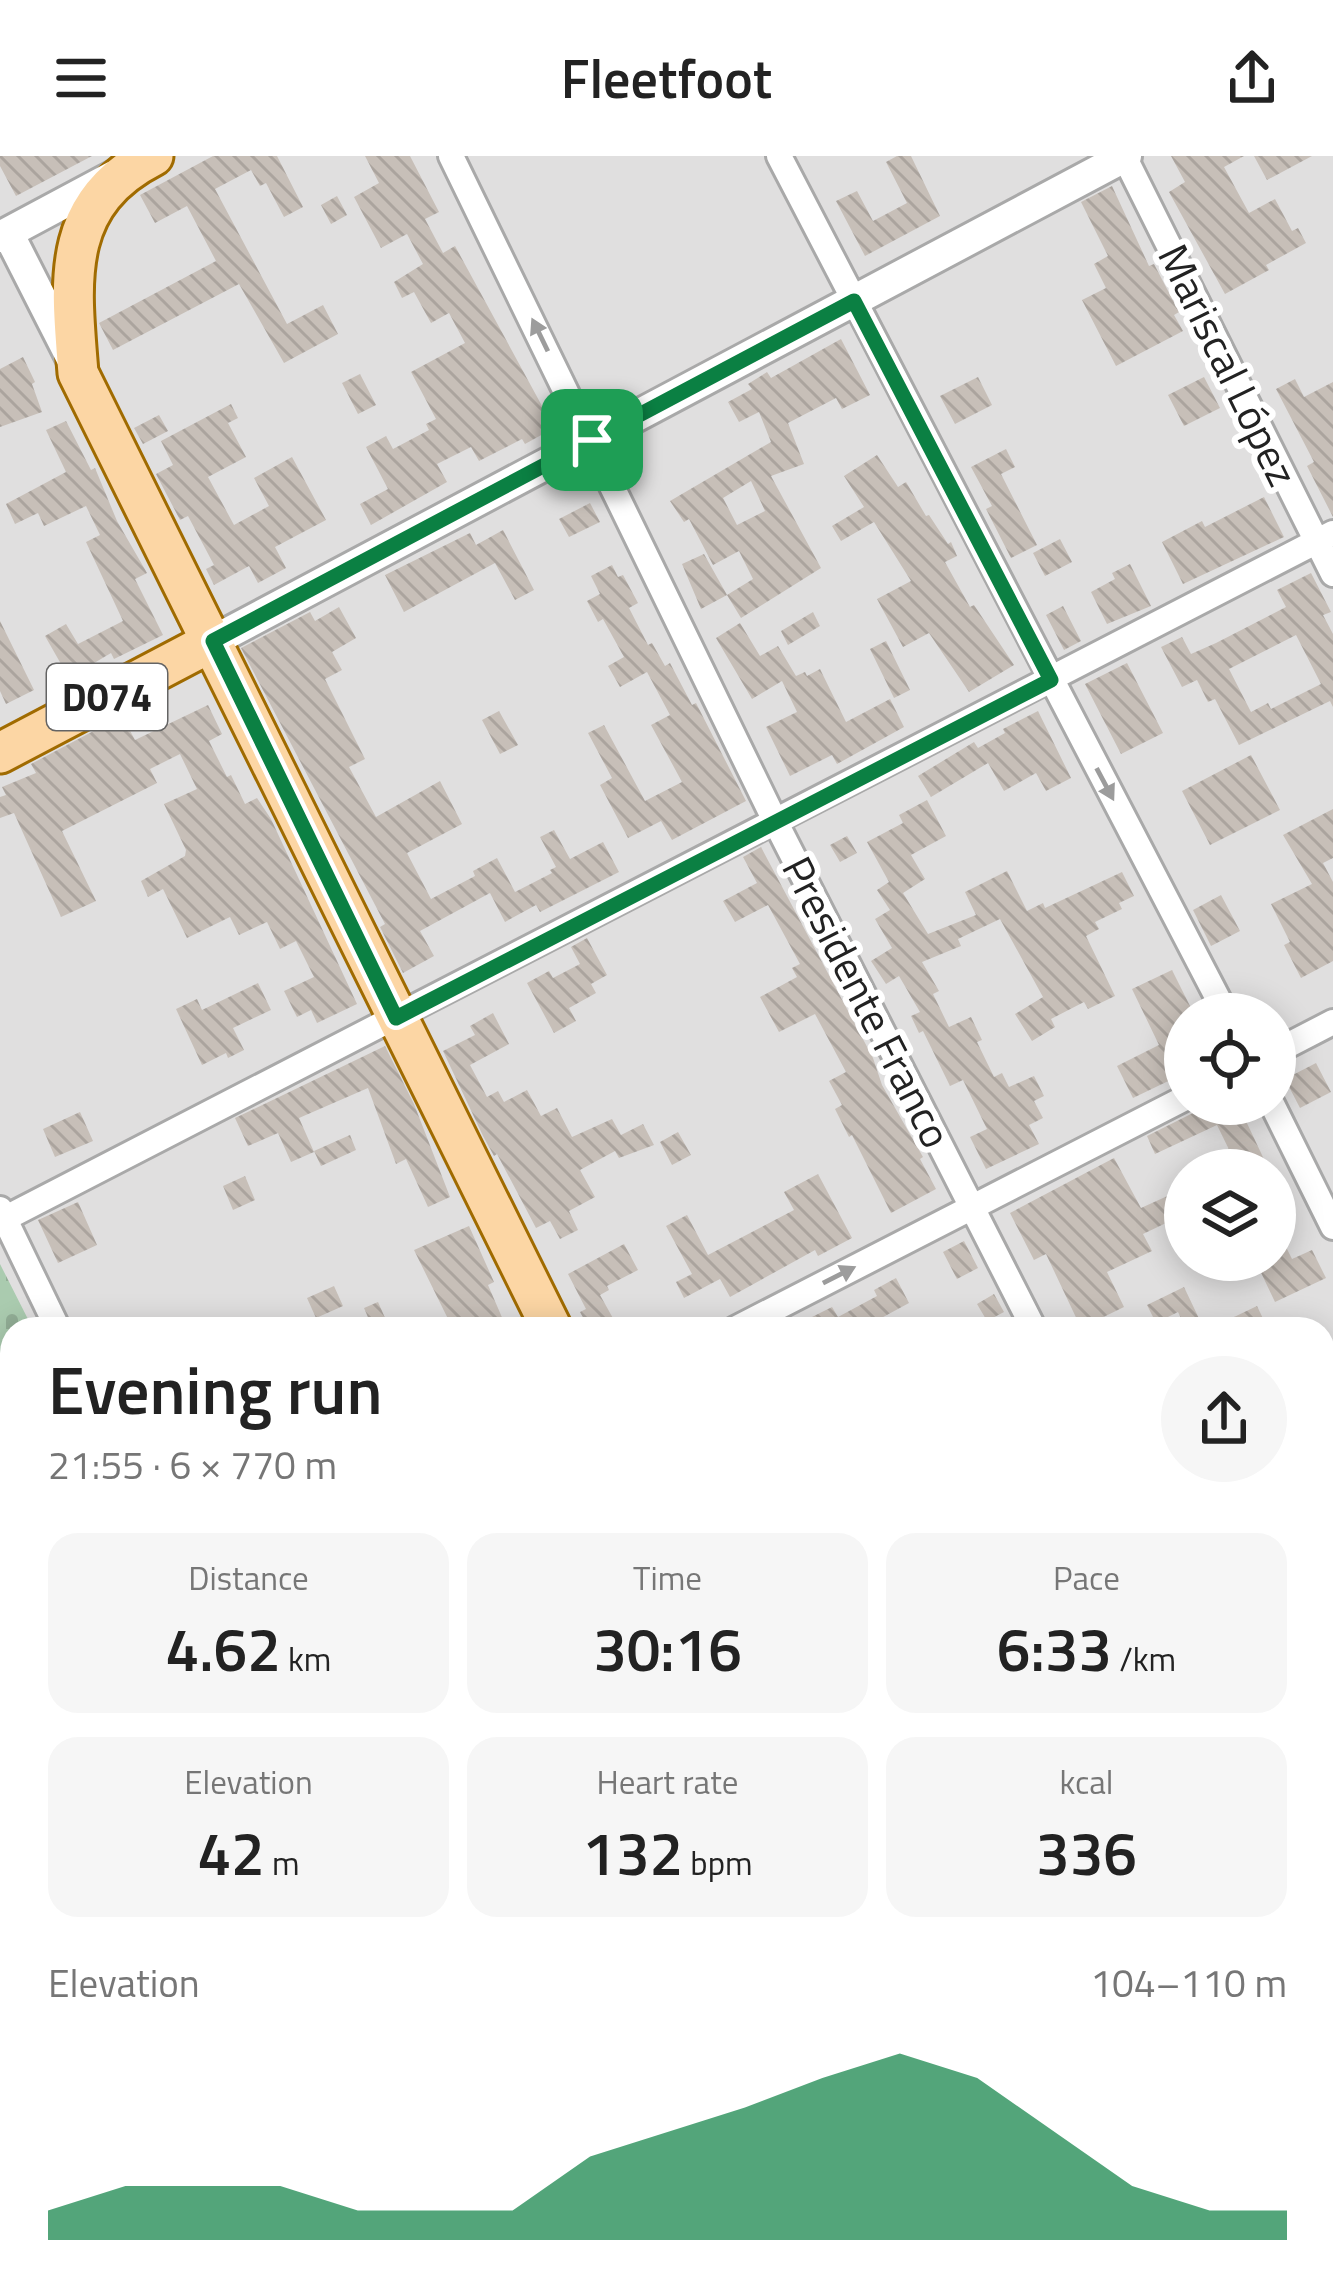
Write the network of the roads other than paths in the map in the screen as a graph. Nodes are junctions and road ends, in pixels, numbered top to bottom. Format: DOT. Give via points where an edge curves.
graph roads {
  1 [pos="452,156"];
  2 [pos="779,156"];
  3 [pos="1125,156"];
  4 [pos="142,162"];
  5 [pos="3,229"];
  6 [pos="854,301"];
  7 [pos="79,373"];
  8 [pos="592,440"];
  9 [pos="1324,537"];
  10 [pos="1333,574"];
  11 [pos="213,641"];
  12 [pos="1051,680"];
  13 [pos="0,753"];
  14 [pos="776,823"];
  15 [pos="1215,993"];
  16 [pos="396,1018"];
  17 [pos="1333,1022"];
  18 [pos="1296,1041"];
  19 [pos="1164,1109"];
  20 [pos="1282,1125"];
  21 [pos="972,1208"];
  22 [pos="2,1216"];
  23 [pos="1333,1227"];
  24 [pos="52,1317"];
  25 [pos="546,1317"];
  26 [pos="759,1317"];
  27 [pos="1028,1317"];
  8 -- 1 [label="street, Presidente Franco, one-way"];
  2 -- 6 [label="street"];
  3 -- 6 [label="street, D074"];
  3 -- 9 [label="street, Mariscal López"];
  4 -- 5 [label="street"];
  4 -- 7 [label="main road" via="99,198 81,229 72,269"];
  5 -- 7 [label="street"];
  6 -- 8 [label="street, D074"];
  6 -- 12 [label="street"];
  7 -- 11 [label="main road"];
  8 -- 11 [label="street, D074"];
  8 -- 14 [label="street, Presidente Franco"];
  9 -- 10 [label="street, Mariscal López"];
  9 -- 12 [label="street"];
  11 -- 13 [label="main road, D074"];
  11 -- 16 [label="main road"];
  12 -- 14 [label="street"];
  12 -- 15 [label="street, one-way"];
  14 -- 16 [label="street"];
  14 -- 21 [label="street, Presidente Franco"];
  16 -- 22 [label="street"];
  16 -- 25 [label="main road"];
  17 -- 18 [label="street"];
  19 -- 21 [label="street"];
  20 -- 23 [label="street"];
  26 -- 21 [label="street, one-way"];
  21 -- 27 [label="street, Presidente Franco"];
  22 -- 24 [label="street"];
}
